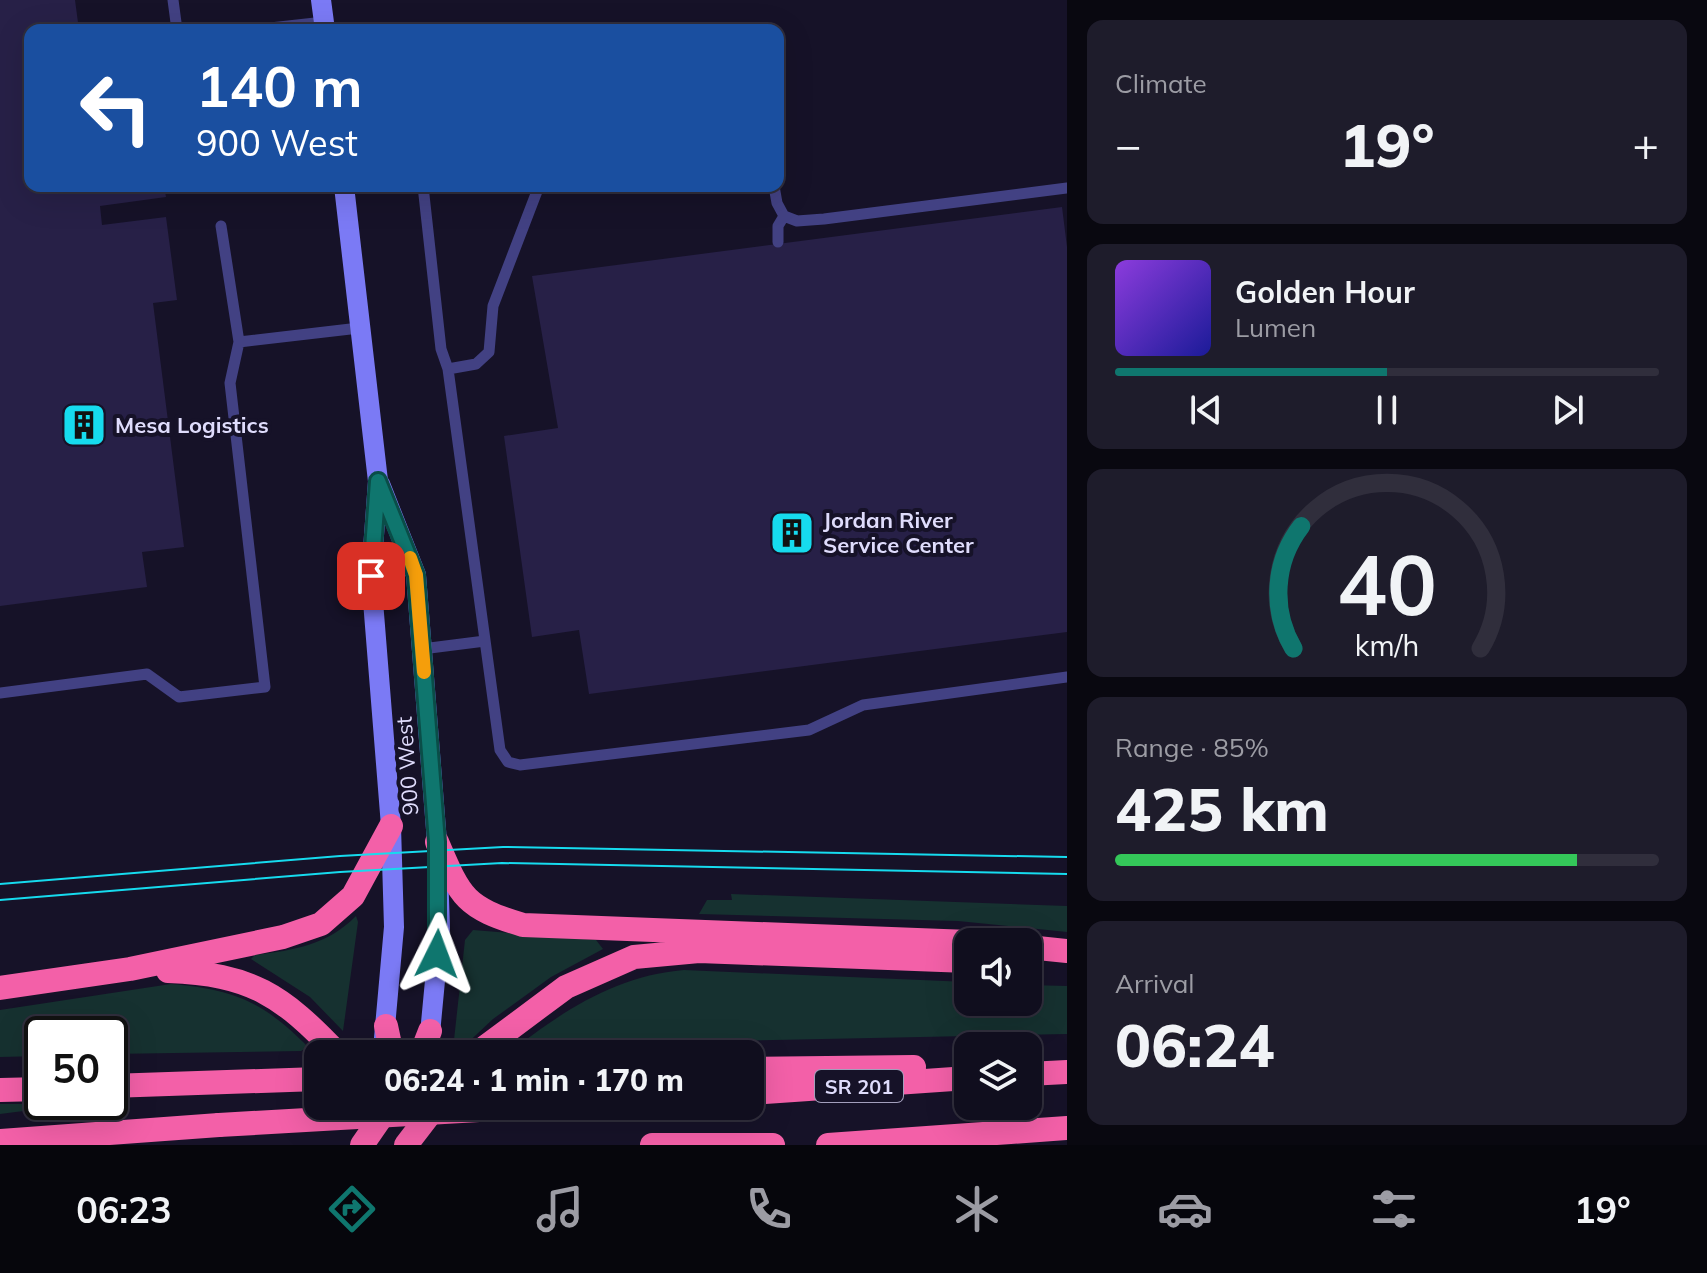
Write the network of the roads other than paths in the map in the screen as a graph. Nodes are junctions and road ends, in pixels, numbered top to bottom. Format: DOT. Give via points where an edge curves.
graph roads {
  1 [pos="173,0"];
  2 [pos="321,0"];
  3 [pos="176,24"];
  4 [pos="325,24"];
  5 [pos="1067,188"];
  6 [pos="345,192"];
  7 [pos="424,192"];
  8 [pos="537,192"];
  9 [pos="775,192"];
  10 [pos="784,216"];
  11 [pos="221,226"];
  12 [pos="778,242"];
  13 [pos="359,328"];
  14 [pos="239,342"];
  15 [pos="448,369"];
  16 [pos="378,481"];
  17 [pos="485,641"];
  18 [pos="422,649"];
  19 [pos="1067,677"];
  20 [pos="0,693"];
  21 [pos="391,826"];
  22 [pos="437,842"];
  23 [pos="954,941"];
  24 [pos="1042,948"];
  25 [pos="1067,951"];
  26 [pos="954,960"];
  27 [pos="1042,961"];
  28 [pos="1067,962"];
  29 [pos="130,969"];
  30 [pos="0,988"];
  31 [pos="386,1026"];
  32 [pos="324,1040"];
  33 [pos="384,1040"];
  34 [pos="389,1040"];
  35 [pos="427,1040"];
  36 [pos="495,1040"];
  37 [pos="1067,1065"];
  38 [pos="954,1066"];
  39 [pos="1042,1066"];
  40 [pos="764,1069"];
  41 [pos="1067,1072"];
  42 [pos="1042,1073"];
  43 [pos="304,1079"];
  44 [pos="954,1079"];
  45 [pos="128,1085"];
  46 [pos="24,1089"];
  47 [pos="0,1090"];
  48 [pos="764,1092"];
  49 [pos="306,1120"];
  50 [pos="365,1120"];
  51 [pos="372,1120"];
  52 [pos="381,1120"];
  53 [pos="409,1120"];
  54 [pos="418,1120"];
  55 [pos="427,1120"];
  56 [pos="1067,1128"];
  57 [pos="0,1141"];
  58 [pos="369,1141"];
  59 [pos="414,1142"];
  60 [pos="652,1145"];
  61 [pos="773,1145"];
  62 [pos="828,1145"];
  1 -- 3 [label="lane"];
  2 -- 4 [label="main road"];
  5 -- 10 [label="lane" via="824,219 797,221"];
  6 -- 13 [label="main road, 900 West"];
  7 -- 15 [label="lane" via="441,349"];
  8 -- 15 [label="lane" via="493,306 489,352 476,364"];
  9 -- 10 [label="lane"];
  10 -- 12 [label="lane"];
  11 -- 14 [label="lane"];
  13 -- 14 [label="lane"];
  13 -- 16 [label="main road, 900 West"];
  14 -- 20 [label="lane" via="230,383 265,687 179,697 147,674"];
  15 -- 17 [label="lane"];
  16 -- 18 [label="main road, 900 West" via="416,575"];
  16 -- 21 [label="main road, 900 West" via="371,576"];
  17 -- 18 [label="lane"];
  17 -- 19 [label="lane" via="500,750 504,759 520,765 809,730 863,705"];
  18 -- 22 [label="main road, 900 West"];
  21 -- 29 [label="highway" via="353,896 321,924"];
  21 -- 31 [label="main road, 900 West" via="394,927"];
  22 -- 23 [label="highway" via="455,886 482,912 523,925"];
  22 -- 35 [label="main road, 900 West" via="440,928"];
  24 -- 25 [label="highway"];
  26 -- 36 [label="highway" via="699,951 634,957 566,987"];
  27 -- 28 [label="highway"];
  29 -- 30 [label="highway"];
  29 -- 32 [label="highway" via="217,973 257,987"];
  31 -- 33 [label="main road, 900 West"];
  31 -- 34 [label="highway"];
  37 -- 39 [label="highway"];
  38 -- 40 [label="highway"];
  41 -- 42 [label="highway"];
  43 -- 45 [label="highway"];
  44 -- 48 [label="highway, SR 201"];
  46 -- 47 [label="highway"];
  49 -- 57 [label="highway, bridge"];
  50 -- 58 [label="highway"];
  51 -- 58 [label="main road"];
  52 -- 58 [label="highway"];
  53 -- 59 [label="highway"];
  54 -- 59 [label="main road"];
  55 -- 59 [label="highway"];
  56 -- 62 [label="highway"];
  60 -- 61 [label="highway"];
}
